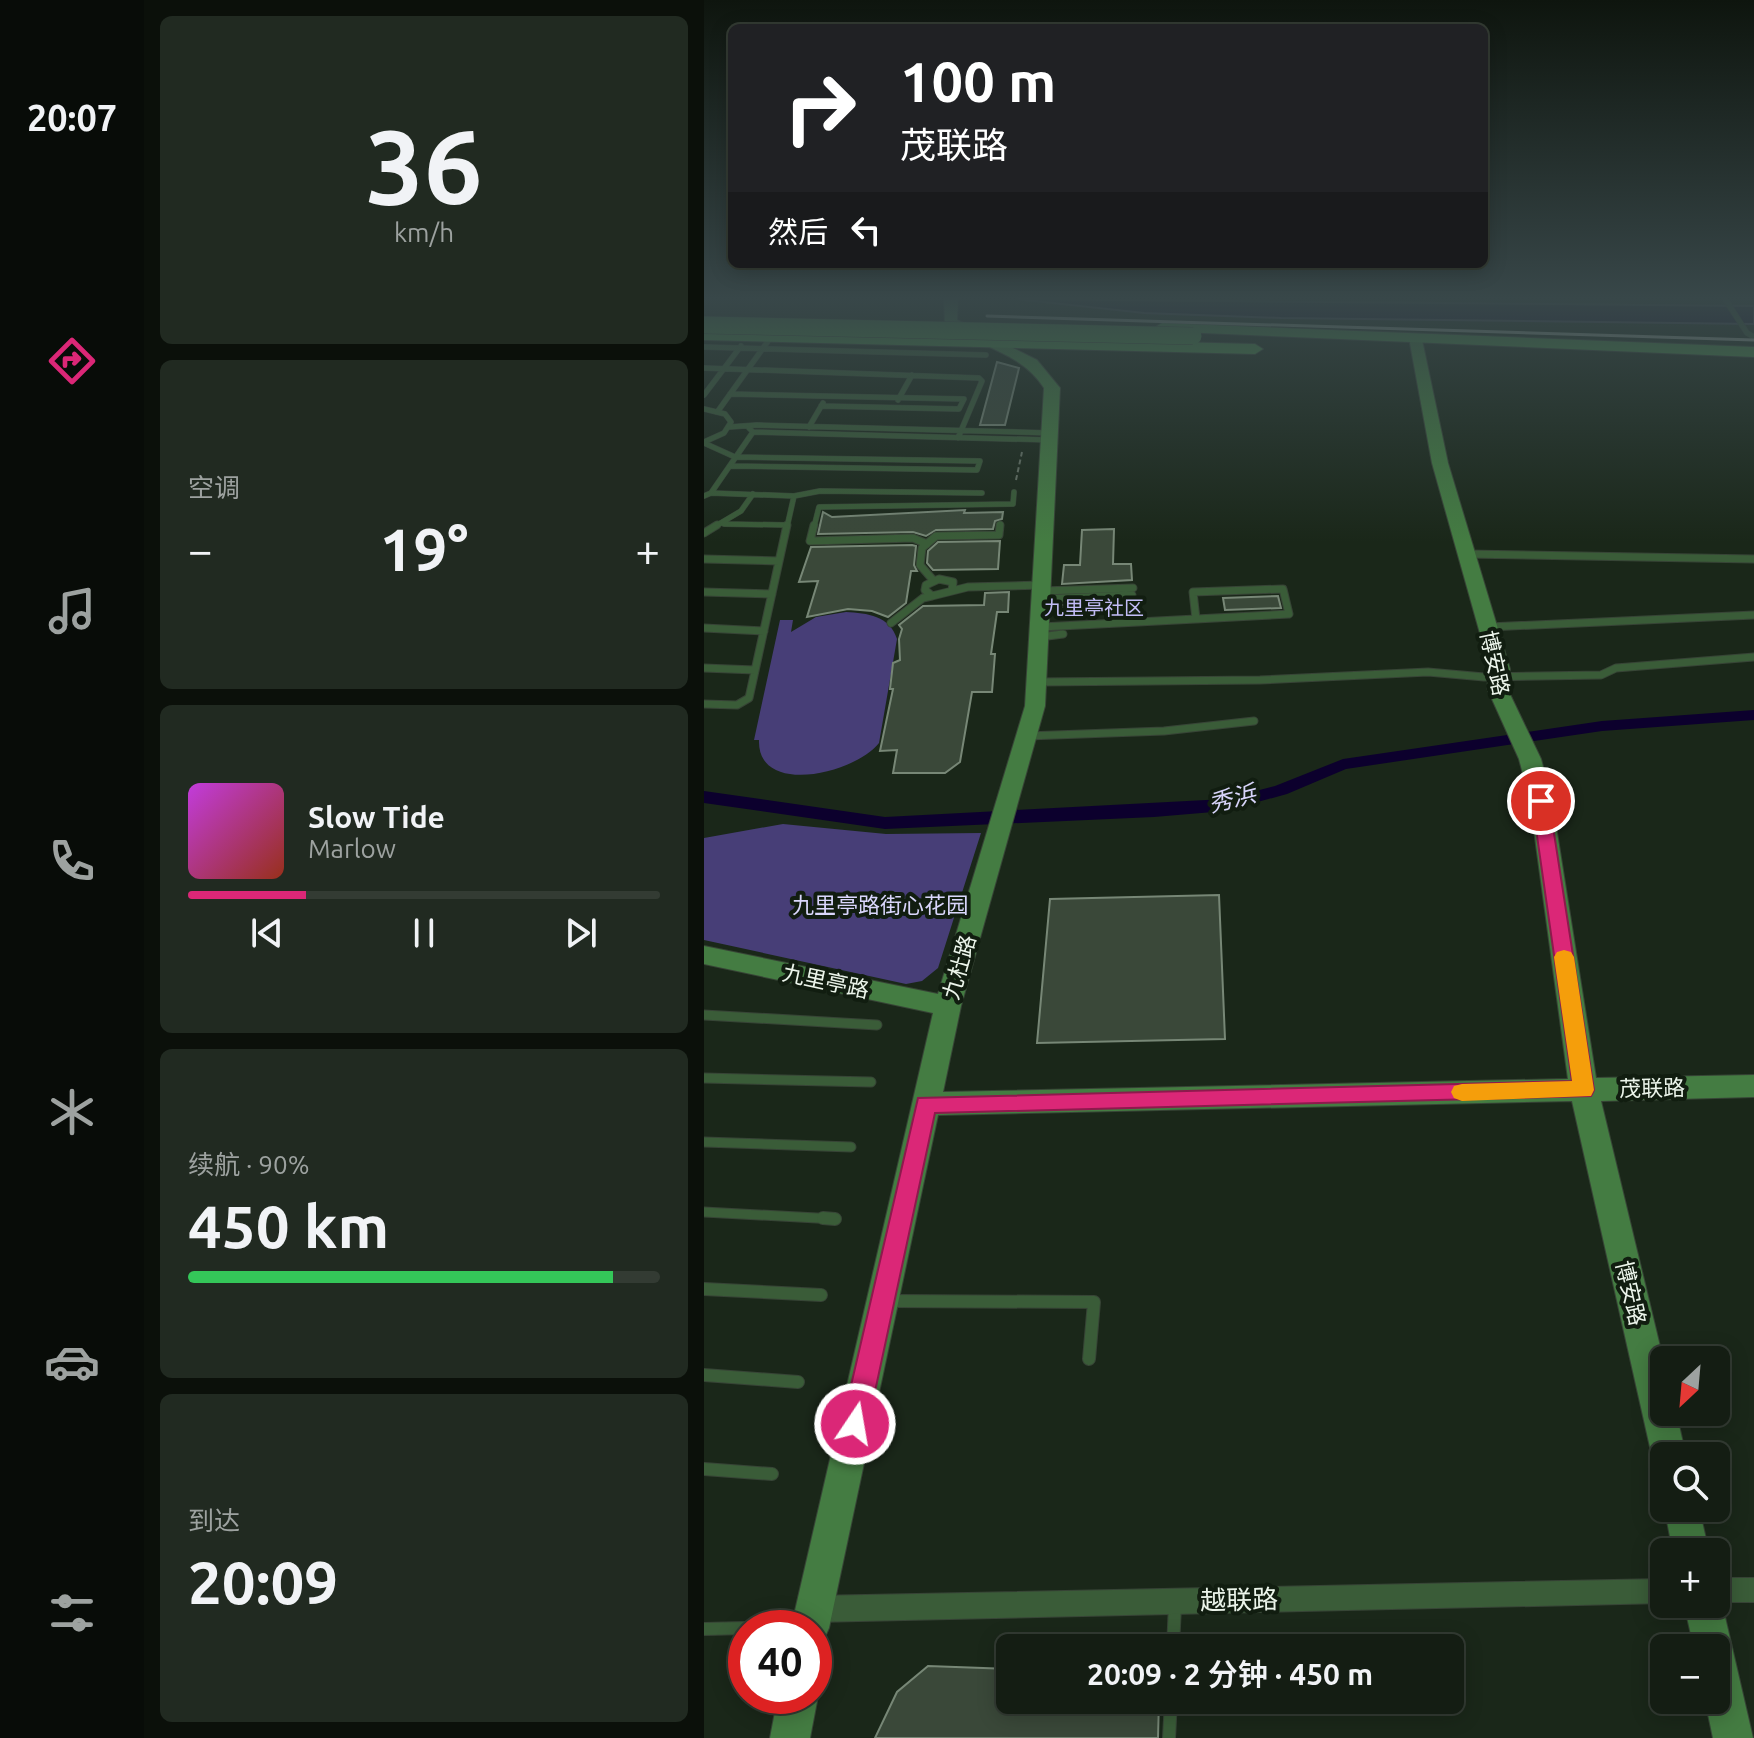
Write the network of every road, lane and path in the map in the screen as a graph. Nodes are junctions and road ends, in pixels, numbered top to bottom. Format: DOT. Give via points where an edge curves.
graph roads {
  1 [pos="740,380"];
  2 [pos="909,380"];
  3 [pos="981,380"];
  4 [pos="1048,380"];
  5 [pos="1425,380"];
  6 [pos="730,394"];
  7 [pos="827,396"];
  8 [pos="899,398"];
  9 [pos="821,406"];
  10 [pos="894,407"];
  11 [pos="704,409"];
  12 [pos="718,411"];
  13 [pos="729,427"];
  14 [pos="809,427"];
  15 [pos="750,430"];
  16 [pos="959,434"];
  17 [pos="1051,437"];
  18 [pos="1024,440"];
  19 [pos="704,443"];
  20 [pos="735,457"];
  21 [pos="730,466"];
  22 [pos="1014,492"];
  23 [pos="982,493"];
  24 [pos="708,494"];
  25 [pos="753,494"];
  26 [pos="794,496"];
  27 [pos="724,524"];
  28 [pos="1000,524"];
  29 [pos="787,525"];
  30 [pos="704,533"];
  31 [pos="927,544"];
  32 [pos="1467,554"];
  33 [pos="704,559"];
  34 [pos="1754,559"];
  35 [pos="779,561"];
  36 [pos="933,580"];
  37 [pos="953,582"];
  38 [pos="1042,589"];
  39 [pos="952,591"];
  40 [pos="1132,591"];
  41 [pos="704,592"];
  42 [pos="772,594"];
  43 [pos="932,596"];
  44 [pos="1754,615"];
  45 [pos="1196,619"];
  46 [pos="891,623"];
  47 [pos="1488,627"];
  48 [pos="704,628"];
  49 [pos="764,631"];
  50 [pos="1040,632"];
  51 [pos="1063,634"];
  52 [pos="1754,657"];
  53 [pos="704,668"];
  54 [pos="755,670"];
  55 [pos="1499,677"];
  56 [pos="1037,682"];
  57 [pos="704,704"];
  58 [pos="1254,721"];
  59 [pos="1027,736"];
  60 [pos="704,955"];
  61 [pos="948,1006"];
  62 [pos="704,1015"];
  63 [pos="877,1025"];
  64 [pos="704,1078"];
  65 [pos="871,1082"];
  66 [pos="1754,1086"];
  67 [pos="1584,1090"];
  68 [pos="926,1104"];
  69 [pos="704,1142"];
  70 [pos="851,1147"];
  71 [pos="704,1212"];
  72 [pos="835,1219"];
  73 [pos="704,1289"];
  74 [pos="821,1295"];
  75 [pos="882,1301"];
  76 [pos="1089,1359"];
  77 [pos="704,1375"];
  78 [pos="798,1382"];
  79 [pos="1666,1442"];
  80 [pos="704,1469"];
  81 [pos="772,1474"];
  82 [pos="1730,1590"];
  83 [pos="1754,1590"];
  84 [pos="1650,1591"];
  85 [pos="1175,1601"];
  86 [pos="811,1610"];
  87 [pos="832,1621"];
  88 [pos="728,1628"];
  89 [pos="704,1629"];
  90 [pos="1174,1634"];
  91 [pos="795,1714"];
  92 [pos="1170,1714"];
  93 [pos="1728,1714"];
  94 [pos="790,1738"];
  95 [pos="1169,1738"];
  96 [pos="1733,1738"];
  1 -- 6 [label="lane"];
  2 -- 8 [label="lane"];
  3 -- 16 [label="lane"];
  4 -- 17 [label="street, 九杜路"];
  5 -- 32 [label="street, 博安路" via="1440,463"];
  6 -- 7 [label="lane"];
  6 -- 12 [label="lane"];
  7 -- 8 [label="lane"];
  7 -- 9 [label="lane"];
  8 -- 10 [label="lane"];
  8 -- 10 [label="lane" via="964,399 959,409"];
  9 -- 10 [label="lane"];
  9 -- 14 [label="lane"];
  11 -- 12 [label="lane"];
  12 -- 13 [label="lane" via="729,418"];
  13 -- 15 [label="lane"];
  13 -- 19 [label="lane"];
  14 -- 15 [label="lane" via="757,425"];
  14 -- 16 [label="lane"];
  15 -- 16 [label="lane"];
  15 -- 20 [label="lane"];
  16 -- 17 [label="lane"];
  16 -- 18 [label="lane"];
  17 -- 18 [label="lane"];
  17 -- 38 [label="street, 九杜路"];
  18 -- 22 [label="path"];
  19 -- 20 [label="lane"];
  20 -- 21 [label="lane"];
  20 -- 21 [label="lane" via="980,461 977,470"];
  21 -- 24 [label="lane"];
  22 -- 31 [label="lane" via="1013,504 819,507 810,541 913,538"];
  23 -- 26 [label="lane" via="820,491"];
  24 -- 25 [label="lane"];
  25 -- 26 [label="lane"];
  25 -- 27 [label="lane"];
  26 -- 29 [label="lane"];
  27 -- 29 [label="lane"];
  27 -- 30 [label="lane"];
  28 -- 31 [label="lane" via="999,535 936,536"];
  29 -- 35 [label="lane"];
  31 -- 36 [label="lane" via="920,565"];
  32 -- 34 [label="lane"];
  32 -- 47 [label="street, 博安路"];
  33 -- 35 [label="lane"];
  35 -- 42 [label="lane"];
  36 -- 37 [label="lane"];
  36 -- 43 [label="lane" via="925,590"];
  37 -- 38 [label="lane"];
  37 -- 39 [label="lane"];
  38 -- 39 [label="lane"];
  38 -- 40 [label="lane"];
  38 -- 50 [label="street, 九杜路"];
  39 -- 43 [label="lane"];
  41 -- 42 [label="lane"];
  42 -- 49 [label="lane"];
  43 -- 46 [label="lane"];
  44 -- 47 [label="lane"];
  45 -- 45 [label="lane" via="1273,615 1289,614 1283,589 1233,589 1193,592"];
  45 -- 50 [label="lane"];
  47 -- 55 [label="street, 博安路"];
  48 -- 49 [label="lane"];
  49 -- 54 [label="lane"];
  50 -- 51 [label="lane"];
  50 -- 56 [label="street, 九杜路"];
  52 -- 55 [label="lane" via="1616,668 1601,675"];
  53 -- 54 [label="lane"];
  54 -- 57 [label="lane" via="746,703"];
  55 -- 56 [label="lane" via="1428,672"];
  55 -- 67 [label="street, 博安路" via="1497,688 1530,759 1541,801"];
  56 -- 59 [label="street, 九杜路"];
  58 -- 59 [label="lane" via="1164,731"];
  59 -- 61 [label="street, 九杜路"];
  60 -- 61 [label="street, 九里亭路"];
  61 -- 68 [label="street, 九杜路"];
  62 -- 63 [label="lane"];
  64 -- 65 [label="lane"];
  66 -- 67 [label="street, 茂联路"];
  67 -- 68 [label="street, 茂联路"];
  67 -- 79 [label="street, 博安路"];
  68 -- 75 [label="street, 九杜路"];
  69 -- 70 [label="lane"];
  71 -- 72 [label="lane"];
  73 -- 74 [label="lane"];
  75 -- 76 [label="lane" via="1094,1302"];
  75 -- 86 [label="street, 九杜路"];
  77 -- 78 [label="lane"];
  80 -- 81 [label="lane"];
  82 -- 83 [label="street"];
  84 -- 85 [label="street, 越联路"];
  85 -- 87 [label="street, 越联路"];
  85 -- 90 [label="lane"];
  88 -- 89 [label="lane"];
  91 -- 94 [label="street"];
  92 -- 95 [label="lane"];
  93 -- 96 [label="street"];
}
